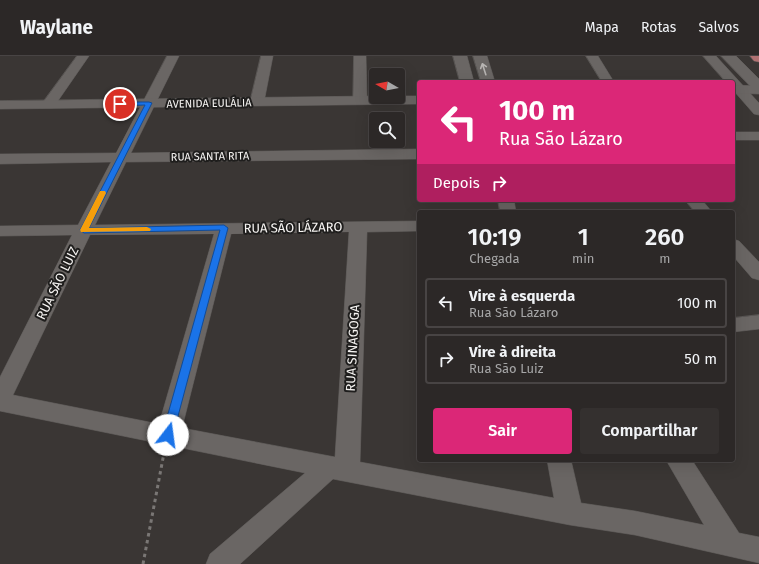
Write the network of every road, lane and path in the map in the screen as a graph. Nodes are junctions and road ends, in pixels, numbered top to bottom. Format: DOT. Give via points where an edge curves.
graph roads {
  1 [pos="83,56"];
  2 [pos="173,56"];
  3 [pos="267,56"];
  4 [pos="360,56"];
  5 [pos="460,56"];
  6 [pos="480,56"];
  7 [pos="592,56"];
  8 [pos="709,56"];
  9 [pos="728,56"];
  10 [pos="757,56"];
  11 [pos="759,58"];
  12 [pos="741,70"];
  13 [pos="759,74"];
  14 [pos="466,80"];
  15 [pos="487,80"];
  16 [pos="607,80"];
  17 [pos="729,80"];
  18 [pos="759,87"];
  19 [pos="736,89"];
  20 [pos="759,90"];
  21 [pos="417,100"];
  22 [pos="360,101"];
  23 [pos="256,102"];
  24 [pos="149,103"];
  25 [pos="0,105"];
  26 [pos="48,105"];
  27 [pos="759,111"];
  28 [pos="735,136"];
  29 [pos="759,136"];
  30 [pos="417,154"];
  31 [pos="121,158"];
  32 [pos="0,159"];
  33 [pos="695,202"];
  34 [pos="702,210"];
  35 [pos="417,226"];
  36 [pos="358,227"];
  37 [pos="224,228"];
  38 [pos="84,230"];
  39 [pos="0,231"];
  40 [pos="735,247"];
  41 [pos="759,274"];
  42 [pos="759,322"];
  43 [pos="735,325"];
  44 [pos="0,401"];
  45 [pos="168,435"];
  46 [pos="559,462"];
  47 [pos="679,462"];
  48 [pos="338,469"];
  49 [pos="570,513"];
  50 [pos="730,544"];
  51 [pos="759,550"];
  52 [pos="143,564"];
  53 [pos="220,564"];
  1 -- 26 [label="street"];
  2 -- 24 [label="street, RUA SÃO LUIZ"];
  3 -- 23 [label="street"];
  4 -- 22 [label="street"];
  5 -- 14 [label="street"];
  15 -- 6 [label="street, one-way"];
  7 -- 16 [label="street"];
  8 -- 17 [label="street"];
  9 -- 12 [label="street"];
  10 -- 11 [label="highway"];
  12 -- 13 [label="street"];
  12 -- 18 [label="street"];
  19 -- 20 [label="street"];
  19 -- 27 [label="street"];
  21 -- 22 [label="street, AVENIDA EULÁLIA"];
  22 -- 23 [label="street, AVENIDA EULÁLIA"];
  23 -- 24 [label="street, AVENIDA EULÁLIA"];
  24 -- 26 [label="street, AVENIDA EULÁLIA"];
  24 -- 31 [label="street, RUA SÃO LUIZ"];
  25 -- 26 [label="street, AVENIDA EULÁLIA"];
  28 -- 29 [label="street"];
  30 -- 31 [label="street, RUA SANTA RITA"];
  31 -- 32 [label="street, RUA SANTA RITA"];
  31 -- 38 [label="street, RUA SÃO LUIZ"];
  33 -- 34 [label="street"];
  35 -- 36 [label="street, RUA SÃO LÁZARO"];
  36 -- 37 [label="street, RUA SÃO LÁZARO"];
  36 -- 48 [label="street, RUA SINAGOGA"];
  37 -- 38 [label="street, RUA SÃO LÁZARO"];
  37 -- 45 [label="street"];
  38 -- 39 [label="street, RUA SÃO LÁZARO"];
  38 -- 44 [label="street, RUA SÃO LUIZ"];
  40 -- 41 [label="street"];
  42 -- 43 [label="street"];
  44 -- 45 [label="street"];
  45 -- 48 [label="street"];
  45 -- 52 [label="path"];
  46 -- 49 [label="street"];
  47 -- 50 [label="street"];
  48 -- 49 [label="street"];
  48 -- 53 [label="street"];
  49 -- 50 [label="street" via="635,523"];
  50 -- 51 [label="street"];
}
